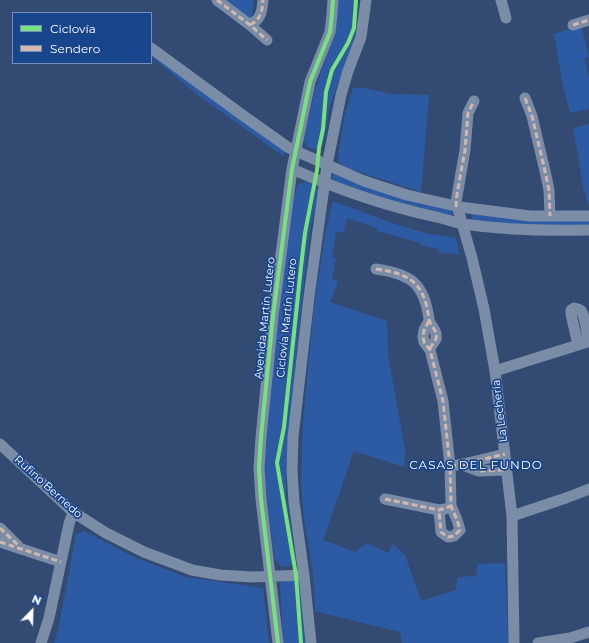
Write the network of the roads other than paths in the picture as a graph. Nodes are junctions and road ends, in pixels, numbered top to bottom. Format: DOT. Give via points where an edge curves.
graph roads {
  1 [pos="217,0"];
  2 [pos="262,0"];
  3 [pos="333,0"];
  4 [pos="366,0"];
  5 [pos="501,0"];
  6 [pos="506,18"];
  7 [pos="589,20"];
  8 [pos="250,25"];
  9 [pos="573,25"];
  10 [pos="267,40"];
  11 [pos="152,49"];
  12 [pos="525,98"];
  13 [pos="474,101"];
  14 [pos="296,151"];
  15 [pos="327,165"];
  16 [pos="292,169"];
  17 [pos="324,183"];
  18 [pos="456,207"];
  19 [pos="550,216"];
  20 [pos="588,216"];
  21 [pos="462,224"];
  22 [pos="587,230"];
  23 [pos="376,269"];
  24 [pos="578,345"];
  25 [pos="495,371"];
  26 [pos="0,444"];
  27 [pos="505,454"];
  28 [pos="463,465"];
  29 [pos="450,466"];
  30 [pos="506,470"];
  31 [pos="589,489"];
  32 [pos="385,500"];
  33 [pos="451,506"];
  34 [pos="439,510"];
  35 [pos="73,512"];
  36 [pos="512,516"];
  37 [pos="0,528"];
  38 [pos="0,542"];
  39 [pos="20,548"];
  40 [pos="61,562"];
  41 [pos="304,575"];
  42 [pos="270,577"];
  43 [pos="589,633"];
  44 [pos="41,643"];
  45 [pos="278,643"];
  46 [pos="311,643"];
  47 [pos="514,643"];
  48 [pos="538,643"];
  1 -- 8 [label="street"];
  2 -- 8 [label="street" via="260,17"];
  3 -- 14 [label="street, Avenida Martín Lutero" via="330,32 310,82"];
  4 -- 15 [label="street" via="361,37 341,95"];
  5 -- 6 [label="street"];
  7 -- 9 [label="street"];
  8 -- 10 [label="street"];
  11 -- 14 [label="street"];
  12 -- 19 [label="street" via="545,171"];
  13 -- 18 [label="street" via="468,113"];
  14 -- 15 [label="street"];
  14 -- 16 [label="street, Avenida Martín Lutero"];
  15 -- 17 [label="street"];
  15 -- 18 [label="street" via="407,195"];
  16 -- 17 [label="street"];
  16 -- 42 [label="street, Avenida Martín Lutero" via="273,316 260,452 260,499"];
  17 -- 21 [label="street" via="409,211"];
  17 -- 41 [label="street" via="300,366 292,454 294,502"];
  18 -- 19 [label="street"];
  18 -- 21 [label="street, La Lechería"];
  19 -- 20 [label="street"];
  21 -- 22 [label="street" via="530,230"];
  21 -- 25 [label="street, La Lechería" via="484,309"];
  23 -- 29 [label="street" via="403,275 415,284 425,297 429,321 424,330 424,342 430,350 443,401"];
  24 -- 25 [label="street"];
  25 -- 27 [label="street, La Lechería"];
  26 -- 35 [label="street, Rufino Bernedo"];
  27 -- 28 [label="street"];
  27 -- 30 [label="street, La Lechería"];
  28 -- 29 [label="street"];
  28 -- 30 [label="street" via="479,471"];
  29 -- 33 [label="street"];
  30 -- 36 [label="street, La Lechería"];
  31 -- 36 [label="street"];
  32 -- 34 [label="street"];
  33 -- 34 [label="street"];
  33 -- 34 [label="street" via="460,530 454,536 442,535"];
  35 -- 40 [label="street"];
  35 -- 42 [label="street, Rufino Bernedo" via="124,543 192,570 234,576"];
  36 -- 47 [label="street, La Lechería"];
  37 -- 39 [label="street"];
  38 -- 39 [label="street"];
  39 -- 40 [label="street"];
  40 -- 44 [label="street"];
  41 -- 42 [label="street, Rufino Bernedo"];
  41 -- 46 [label="street"];
  42 -- 45 [label="street, Avenida Martín Lutero"];
  43 -- 48 [label="street"];
}
